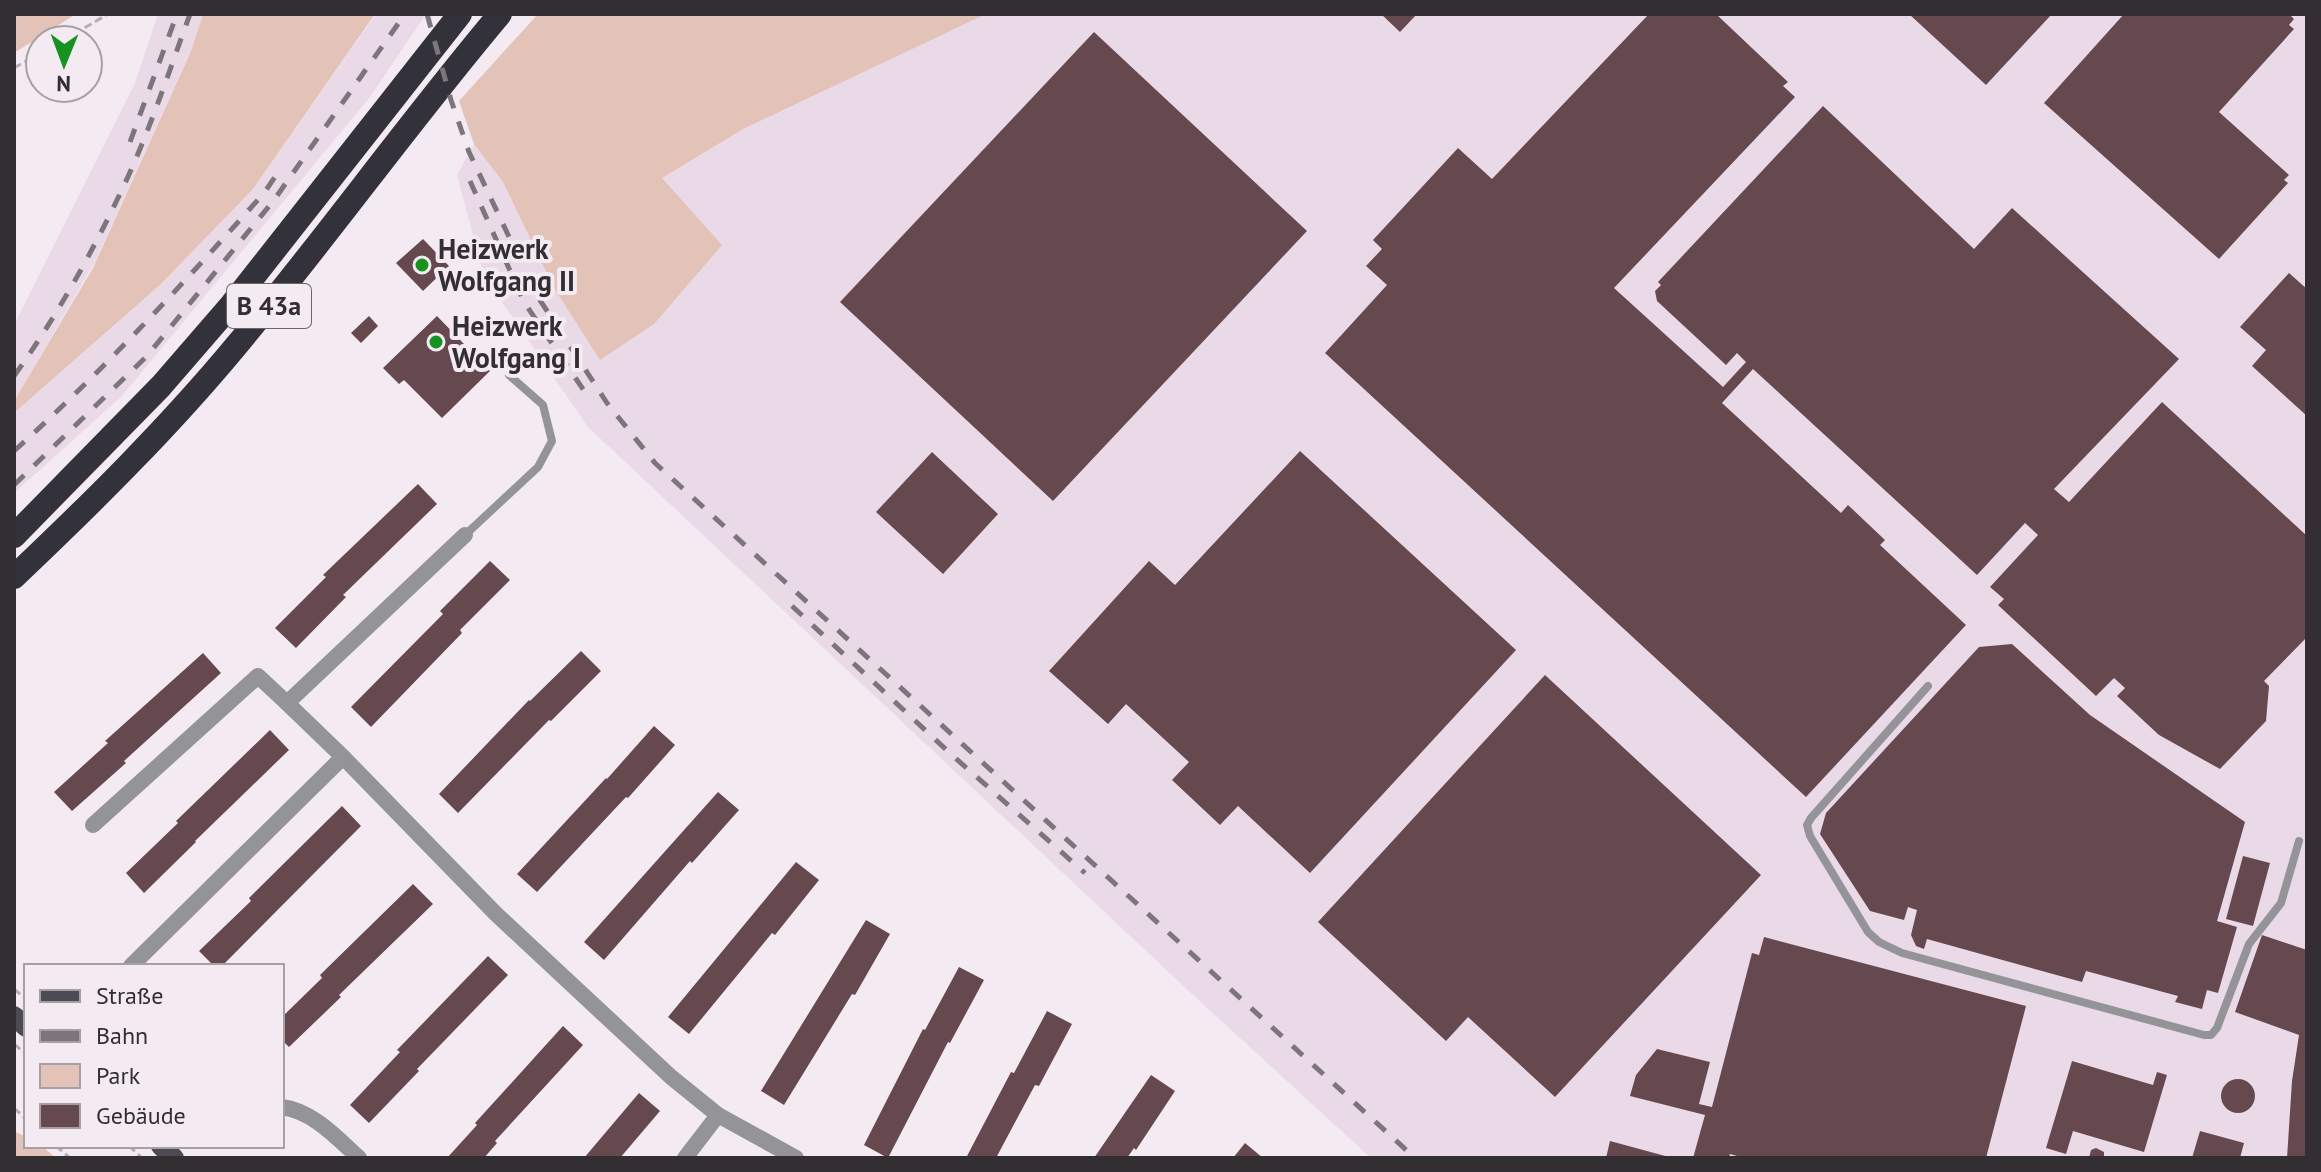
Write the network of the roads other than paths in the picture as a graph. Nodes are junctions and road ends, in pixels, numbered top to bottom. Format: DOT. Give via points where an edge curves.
graph roads {
  1 [pos="460,14"];
  2 [pos="500,14"];
  3 [pos="509,375"];
  4 [pos="465,535"];
  5 [pos="14,536"];
  6 [pos="14,577"];
  7 [pos="1928,686"];
  8 [pos="287,703"];
  9 [pos="343,757"];
  10 [pos="93,825"];
  11 [pos="2299,841"];
  12 [pos="133,964"];
  13 [pos="284,1108"];
  14 [pos="718,1115"];
  15 [pos="359,1158"];
  16 [pos="685,1158"];
  17 [pos="796,1158"];
  1 -- 5 [label="highway, B 43a" via="232,304 161,386"];
  2 -- 6 [label="highway, B 43a" via="235,348 154,438"];
  3 -- 4 [label="lane" via="543,405 552,441 538,467"];
  4 -- 8 [label="street"];
  7 -- 11 [label="lane" via="1807,825 1868,932 1902,953 2211,1035 2249,944 2281,903"];
  8 -- 9 [label="street"];
  8 -- 10 [label="street" via="258,676"];
  9 -- 12 [label="street"];
  9 -- 14 [label="street" via="496,914"];
  13 -- 15 [label="street" via="307,1114"];
  14 -- 16 [label="street"];
  14 -- 17 [label="street"];
}
